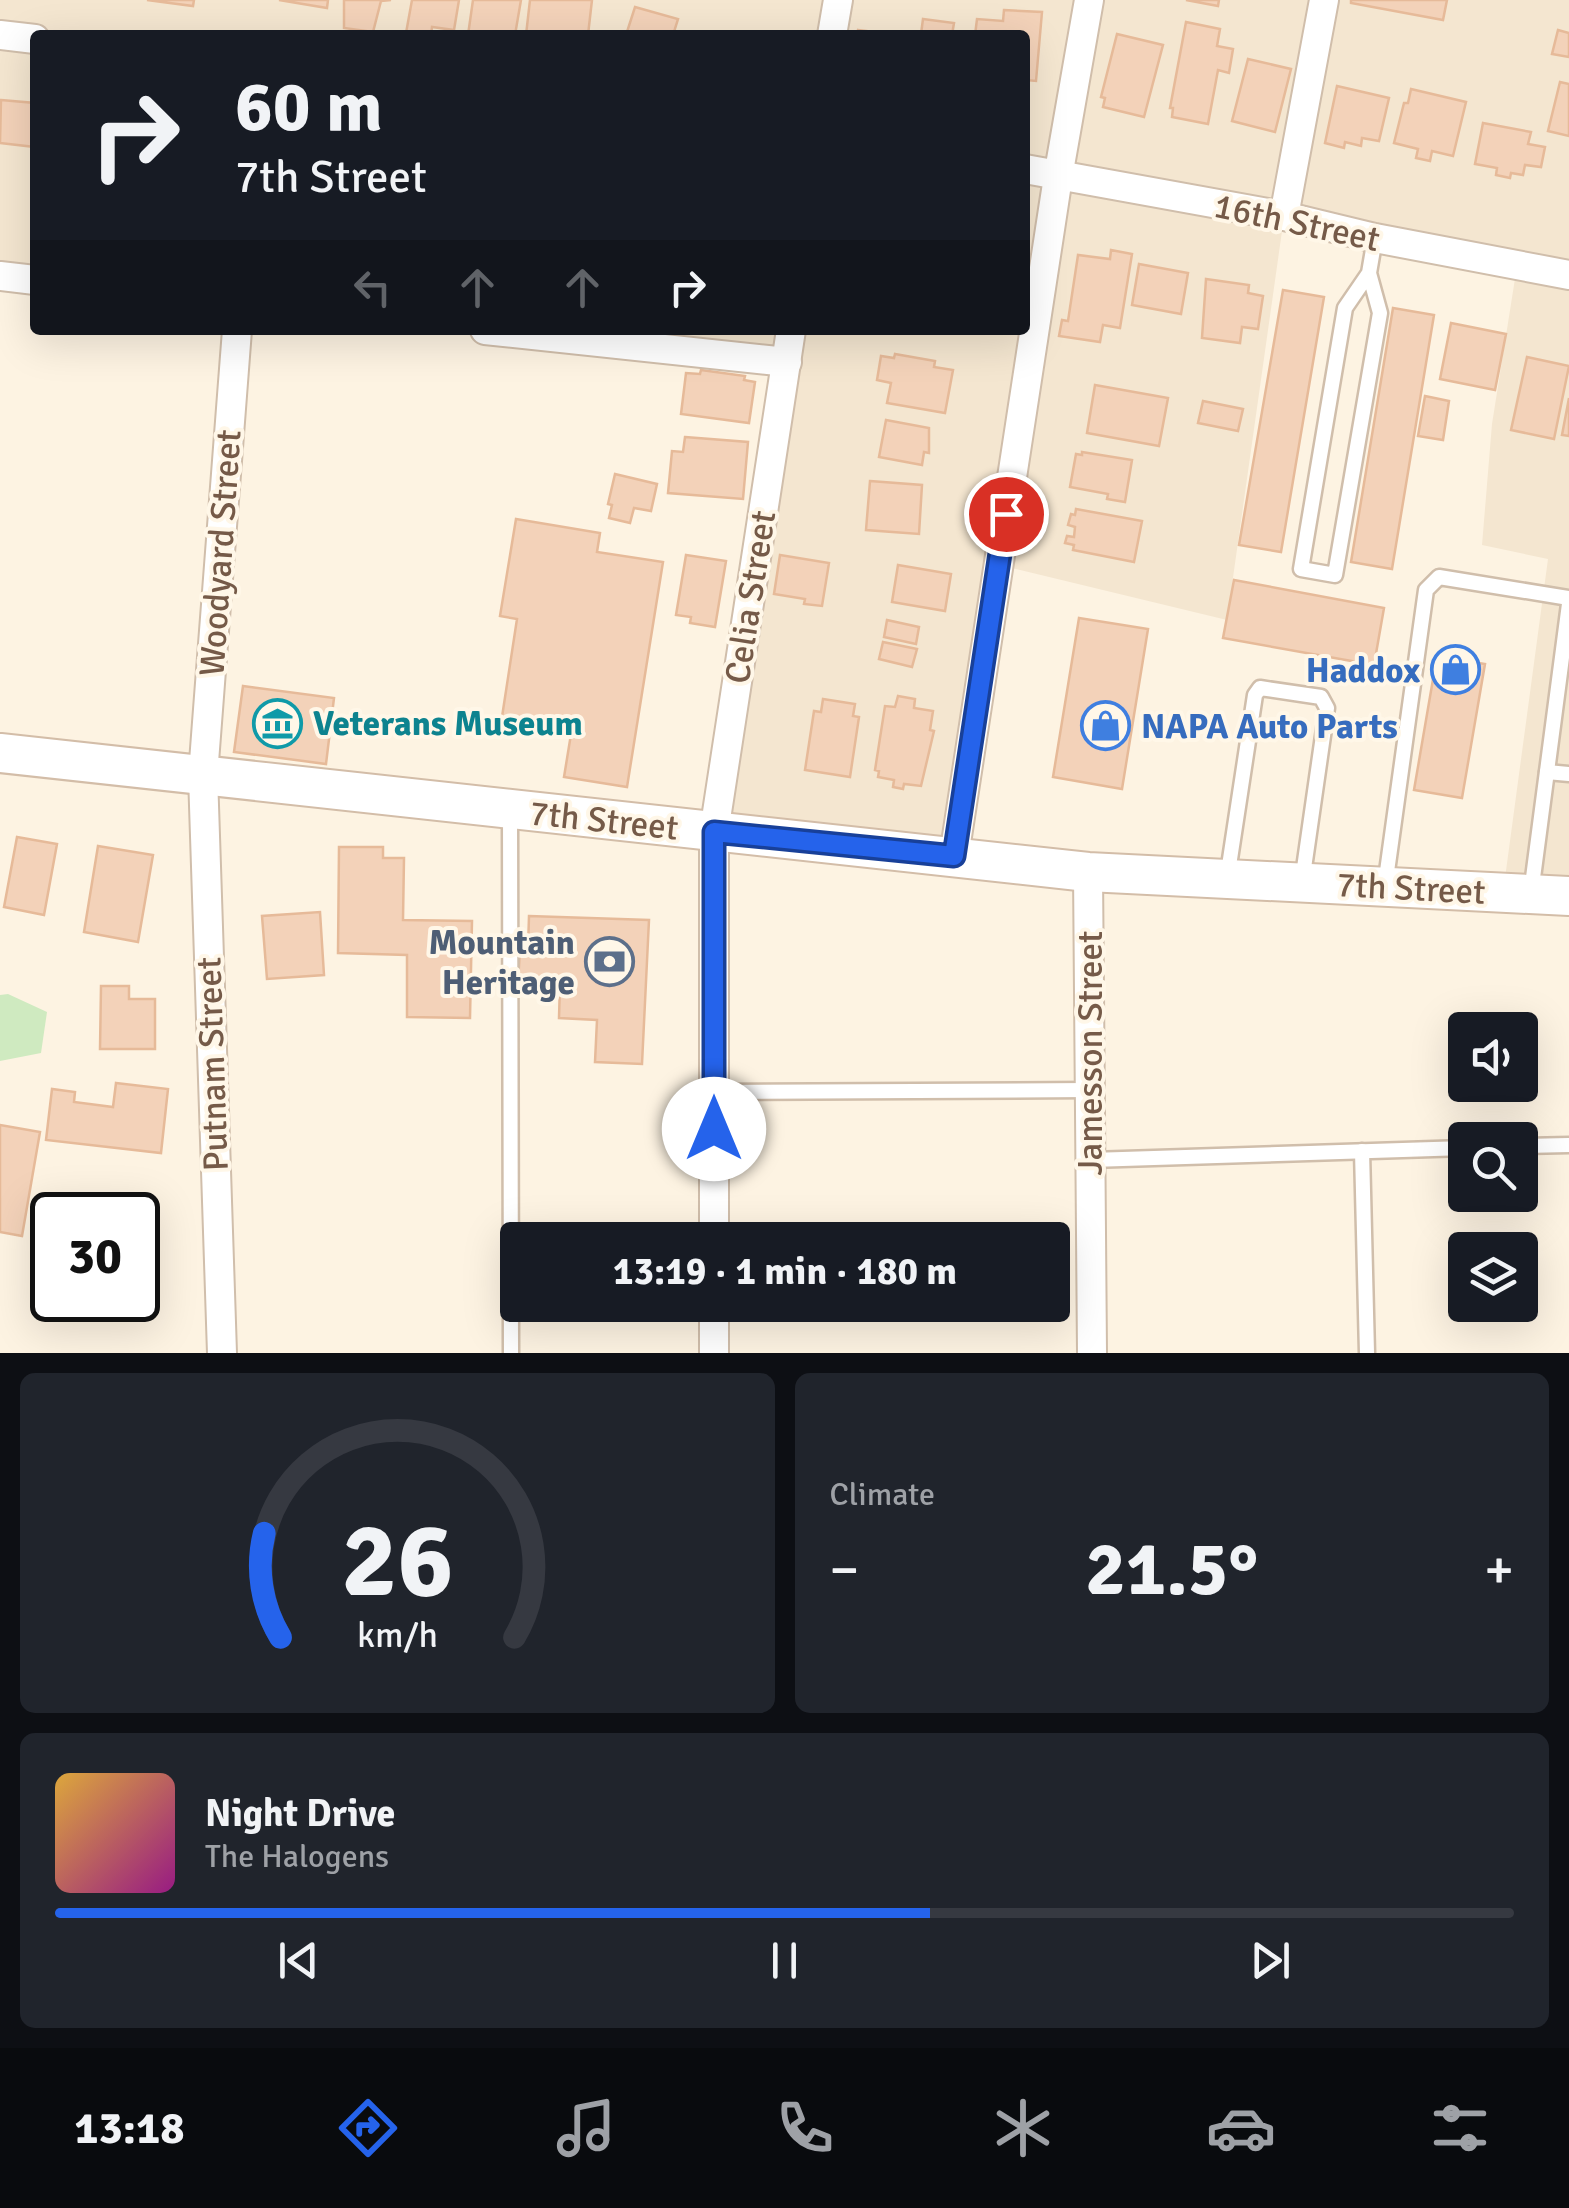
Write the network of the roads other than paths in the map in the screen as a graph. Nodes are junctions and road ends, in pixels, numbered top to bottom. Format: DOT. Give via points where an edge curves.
graph roads {
  1 [pos="838,0"];
  2 [pos="1089,0"];
  3 [pos="1324,0"];
  4 [pos="833,30"];
  5 [pos="0,36"];
  6 [pos="30,39"];
  7 [pos="1030,170"];
  8 [pos="1058,177"];
  9 [pos="1284,216"];
  10 [pos="1375,238"];
  11 [pos="1369,273"];
  12 [pos="1569,275"];
  13 [pos="0,276"];
  14 [pos="30,279"];
  15 [pos="237,335"];
  16 [pos="533,335"];
  17 [pos="790,335"];
  18 [pos="787,362"];
  19 [pos="1569,601"];
  20 [pos="0,753"];
  21 [pos="1548,772"];
  22 [pos="1569,774"];
  23 [pos="202,775"];
  24 [pos="510,809"];
  25 [pos="714,832"];
  26 [pos="954,856"];
  27 [pos="1088,872"];
  28 [pos="1226,879"];
  29 [pos="1302,883"];
  30 [pos="1385,887"];
  31 [pos="1531,894"];
  32 [pos="1569,896"];
  33 [pos="1090,1090"];
  34 [pos="714,1092"];
  35 [pos="1569,1145"];
  36 [pos="1538,1146"];
  37 [pos="1448,1148"];
  38 [pos="1362,1151"];
  39 [pos="1091,1160"];
  40 [pos="714,1222"];
  41 [pos="714,1322"];
  42 [pos="222,1353"];
  43 [pos="511,1353"];
  44 [pos="714,1353"];
  45 [pos="1092,1353"];
  46 [pos="1367,1353"];
  1 -- 4 [label="street"];
  2 -- 8 [label="street"];
  3 -- 9 [label="street"];
  5 -- 6 [label="street"];
  7 -- 8 [label="street, 16th Street"];
  8 -- 9 [label="street, 16th Street"];
  8 -- 26 [label="street"];
  9 -- 10 [label="street, 16th Street"];
  10 -- 11 [label="lane"];
  10 -- 12 [label="street, 16th Street"];
  11 -- 11 [label="lane" via="1345,308 1301,569 1335,575 1380,313"];
  13 -- 14 [label="street"];
  15 -- 23 [label="street, Woodyard Street"];
  16 -- 18 [label="street"];
  17 -- 18 [label="street, Celia Street"];
  18 -- 25 [label="street, Celia Street"];
  19 -- 21 [label="lane"];
  19 -- 30 [label="lane" via="1439,577 1426,590"];
  20 -- 23 [label="main road, 7th Street"];
  21 -- 22 [label="lane"];
  21 -- 31 [label="lane"];
  23 -- 24 [label="main road, 7th Street"];
  23 -- 42 [label="street, Putnam Street"];
  24 -- 25 [label="main road, 7th Street"];
  24 -- 43 [label="lane"];
  25 -- 26 [label="main road, 7th Street"];
  25 -- 34 [label="street, Celia Street"];
  26 -- 27 [label="main road, 7th Street"];
  27 -- 28 [label="main road, 7th Street"];
  27 -- 33 [label="street, Jamesson Street"];
  28 -- 29 [label="main road, 7th Street"];
  28 -- 29 [label="lane" via="1260,688 1321,697 1326,708"];
  29 -- 30 [label="main road, 7th Street"];
  30 -- 31 [label="main road, 7th Street"];
  31 -- 32 [label="main road, 7th Street"];
  33 -- 34 [label="lane"];
  33 -- 39 [label="street, Jamesson Street"];
  34 -- 40 [label="street, Celia Street"];
  35 -- 36 [label="lane"];
  37 -- 38 [label="lane"];
  38 -- 39 [label="lane"];
  38 -- 46 [label="lane"];
  39 -- 45 [label="street, Jamesson Street"];
  41 -- 44 [label="street"];
}
